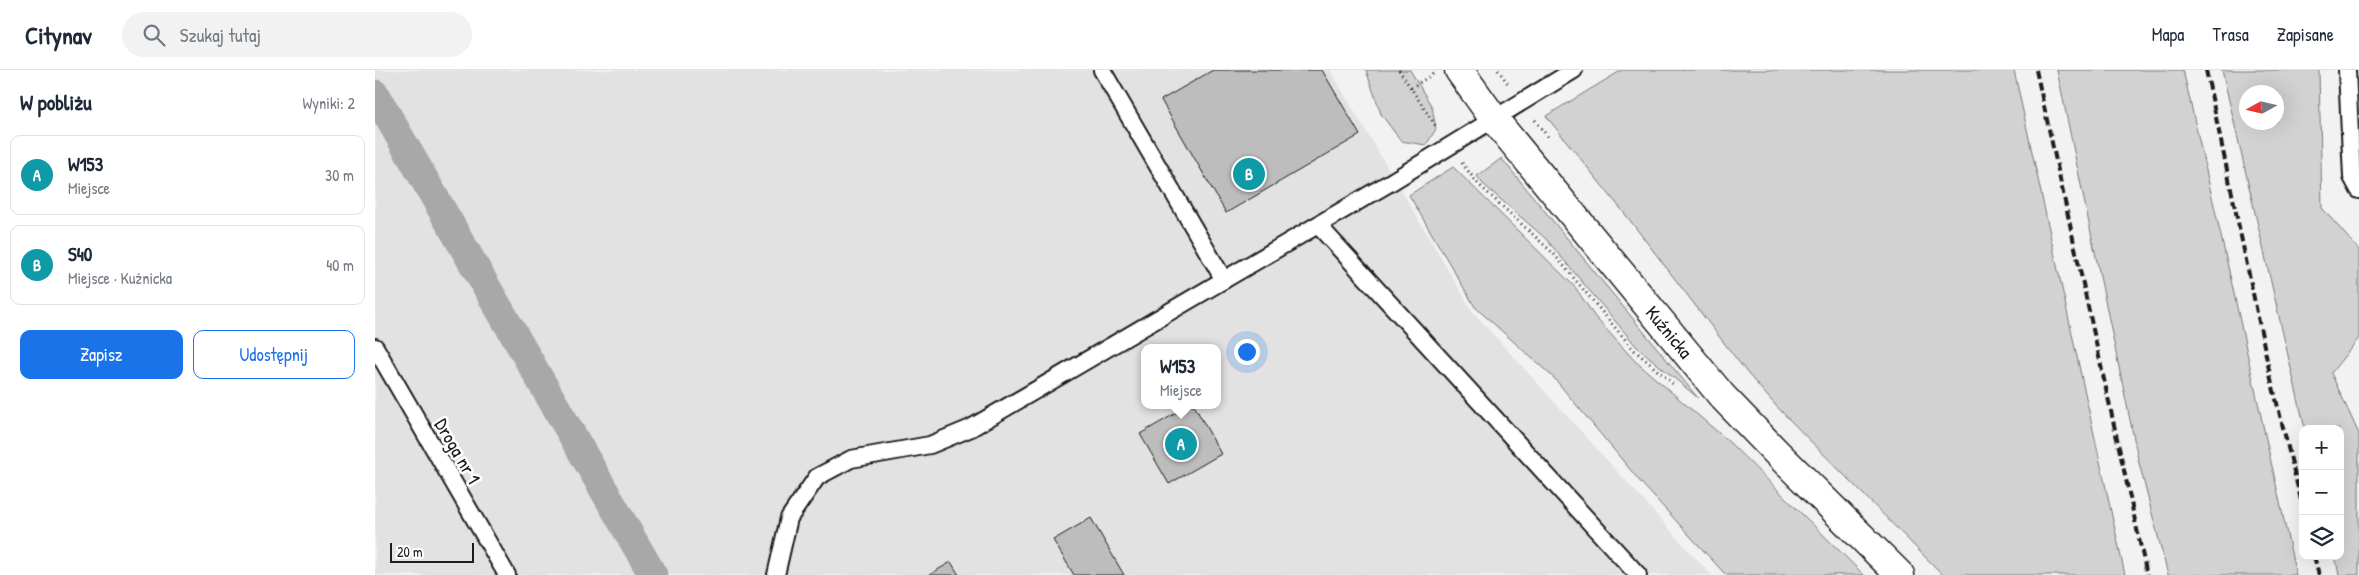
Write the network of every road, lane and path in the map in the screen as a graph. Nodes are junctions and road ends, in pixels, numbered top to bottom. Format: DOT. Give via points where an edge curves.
graph roads {
  1 [pos="1102,70"];
  2 [pos="1399,70"];
  3 [pos="1440,70"];
  4 [pos="1459,70"];
  5 [pos="1574,70"];
  6 [pos="2347,70"];
  7 [pos="1411,88"];
  8 [pos="1494,119"];
  9 [pos="1450,146"];
  10 [pos="2359,190"];
  11 [pos="1318,225"];
  12 [pos="1223,280"];
  13 [pos="375,347"];
  14 [pos="383,376"];
  15 [pos="1677,387"];
  16 [pos="507,575"];
  17 [pos="776,575"];
  18 [pos="1638,575"];
  19 [pos="1900,575"];
  1 -- 12 [label="lane"];
  2 -- 7 [label="path"];
  3 -- 7 [label="path"];
  4 -- 8 [label="street, Kuźnicka"];
  5 -- 8 [label="lane"];
  6 -- 10 [label="lane" via="2351,177"];
  7 -- 9 [label="path"];
  8 -- 9 [label="lane"];
  8 -- 19 [label="street, Kuźnicka" via="1722,396"];
  9 -- 11 [label="lane"];
  9 -- 15 [label="path" via="1478,184 1553,253 1633,350"];
  11 -- 12 [label="lane"];
  11 -- 18 [label="lane"];
  12 -- 17 [label="lane" via="971,428 930,445 851,459 817,477 789,518"];
  13 -- 14 [label="lane, Droga nr 1"];
  14 -- 16 [label="lane, Droga nr 1"];
}
